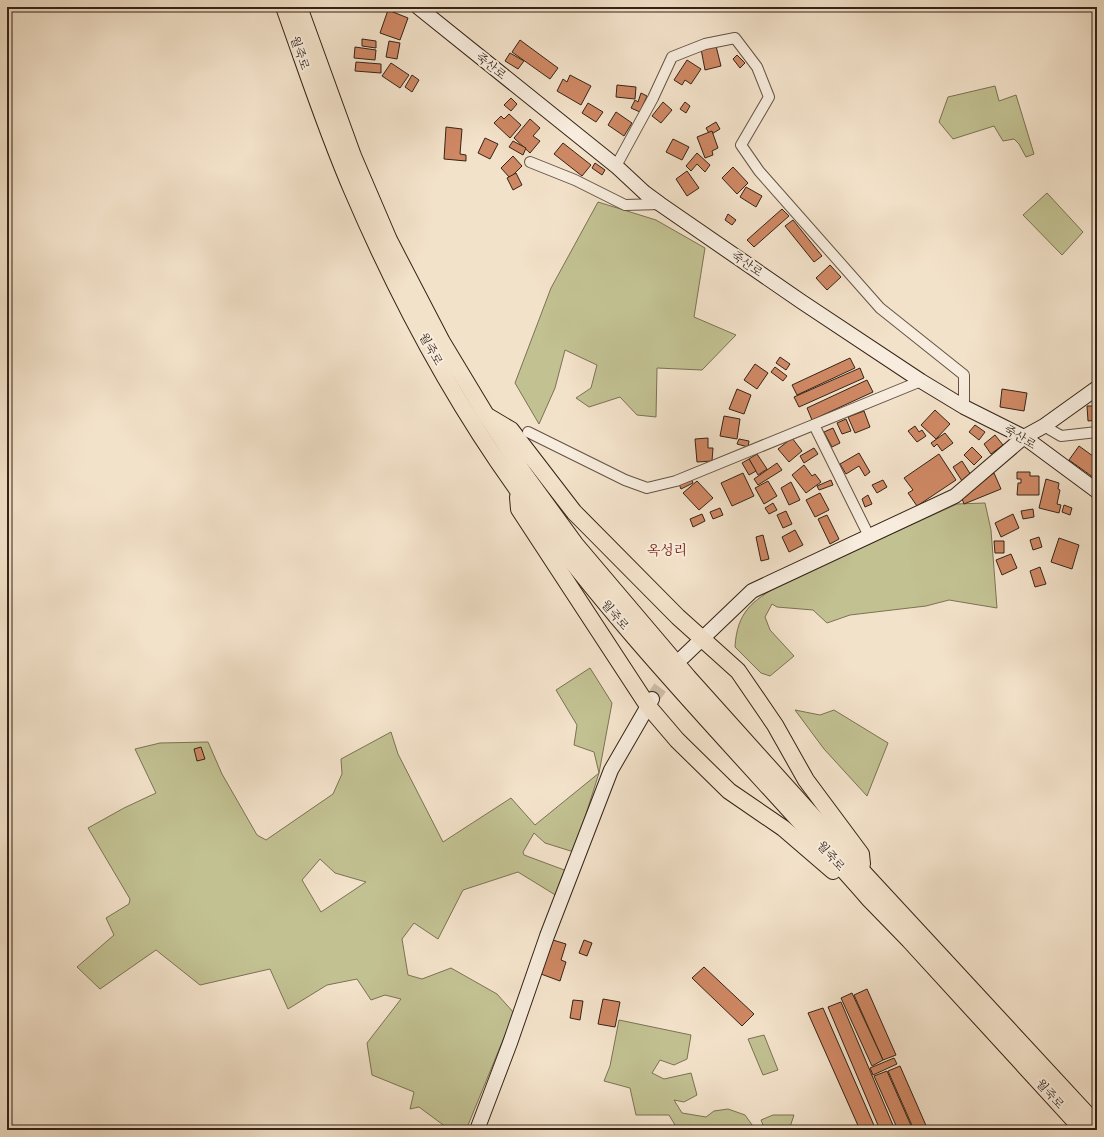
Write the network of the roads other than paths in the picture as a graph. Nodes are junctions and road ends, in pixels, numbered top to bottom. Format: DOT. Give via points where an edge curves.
graph roads {
  1 [pos="284,7"];
  2 [pos="298,7"];
  3 [pos="418,7"];
  4 [pos="530,162"];
  5 [pos="616,166"];
  6 [pos="660,204"];
  7 [pos="921,381"];
  8 [pos="1097,388"];
  9 [pos="964,407"];
  10 [pos="486,416"];
  11 [pos="814,425"];
  12 [pos="1044,426"];
  13 [pos="528,432"];
  14 [pos="1097,432"];
  15 [pos="1024,437"];
  16 [pos="517,489"];
  17 [pos="1097,491"];
  18 [pos="869,536"];
  19 [pos="704,639"];
  20 [pos="683,657"];
  21 [pos="650,702"];
  22 [pos="863,872"];
  23 [pos="870,900"];
  24 [pos="1097,1125"];
  25 [pos="477,1130"];
  26 [pos="1083,1130"];
  1 -- 16 [label="main road, 월죽로" via="351,188 383,260 426,343"];
  2 -- 10 [label="main road, 월죽로" via="353,156 389,240 442,342"];
  3 -- 5 [label="street, 죽산로"];
  4 -- 6 [label="street" via="625,205"];
  5 -- 6 [label="street, 죽산로"];
  5 -- 9 [label="street" via="672,57 705,44 735,38 757,66 769,97 741,145 759,171 880,308 964,375"];
  6 -- 7 [label="street, 죽산로"];
  7 -- 9 [label="street, 죽산로"];
  7 -- 11 [label="street"];
  8 -- 12 [label="street"];
  9 -- 15 [label="street, 죽산로"];
  10 -- 19 [label="main road" via="511,430 574,512 672,611"];
  10 -- 22 [label="main road, 월죽로" via="576,545 624,604"];
  11 -- 13 [label="street" via="676,481 647,488 624,480"];
  11 -- 18 [label="street"];
  12 -- 14 [label="street" via="1061,436"];
  12 -- 15 [label="street"];
  15 -- 17 [label="street, 죽산로"];
  15 -- 18 [label="street" via="955,496"];
  16 -- 21 [label="main road" via="519,509"];
  16 -- 23 [label="main road, 월죽로" via="613,614"];
  18 -- 19 [label="street" via="752,591"];
  19 -- 20 [label="street"];
  19 -- 22 [label="main road" via="738,671 757,697 806,780 861,854"];
  21 -- 23 [label="main road" via="677,740 729,791 783,828 830,867 854,894"];
  21 -- 25 [label="street" via="611,770 547,936"];
  22 -- 24 [label="main road, 월죽로"];
  23 -- 26 [label="main road, 월죽로" via="910,940"];
}
